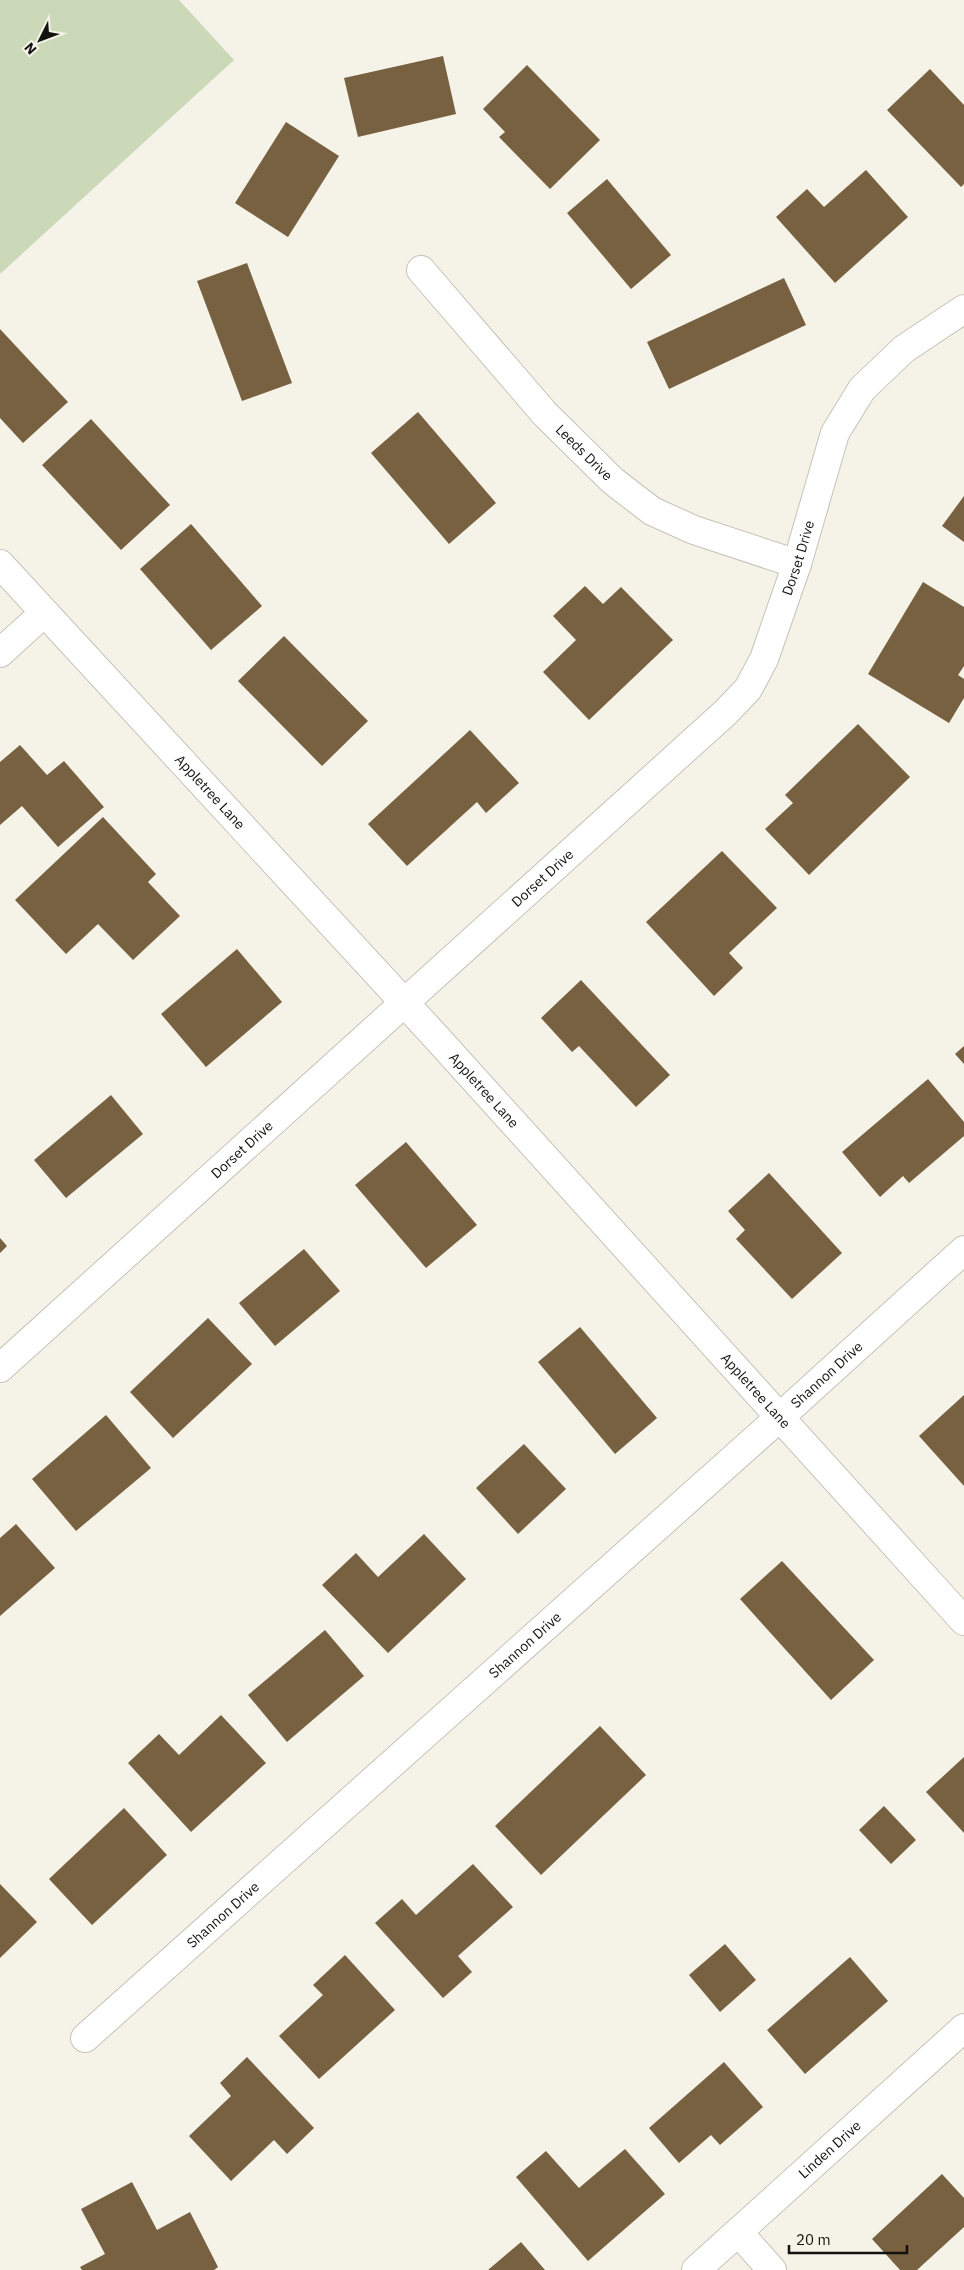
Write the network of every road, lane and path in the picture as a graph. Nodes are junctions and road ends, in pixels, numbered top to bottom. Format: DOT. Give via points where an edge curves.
graph roads {
  1 [pos="421,270"];
  2 [pos="964,309"];
  3 [pos="0,564"];
  4 [pos="797,564"];
  5 [pos="44,613"];
  6 [pos="0,653"];
  7 [pos="405,1004"];
  8 [pos="964,1250"];
  9 [pos="0,1368"];
  10 [pos="780,1417"];
  11 [pos="964,1621"];
  12 [pos="964,2028"];
  13 [pos="85,2038"];
  14 [pos="738,2232"];
  15 [pos="696,2270"];
  16 [pos="772,2270"];
  1 -- 4 [label="street, Leeds Drive" via="545,414 612,481 652,511 694,530"];
  2 -- 4 [label="street, Dorset Drive" via="904,349 862,388 834,433"];
  3 -- 5 [label="street, Appletree Lane"];
  4 -- 7 [label="street, Dorset Drive" via="764,659 748,689"];
  5 -- 6 [label="street"];
  5 -- 7 [label="street, Appletree Lane"];
  7 -- 9 [label="street, Dorset Drive"];
  7 -- 10 [label="street, Appletree Lane"];
  8 -- 10 [label="street, Shannon Drive"];
  10 -- 11 [label="street, Appletree Lane"];
  10 -- 13 [label="street, Shannon Drive"];
  12 -- 14 [label="street, Linden Drive"];
  14 -- 15 [label="street, Linden Drive"];
  14 -- 16 [label="street"];
}
